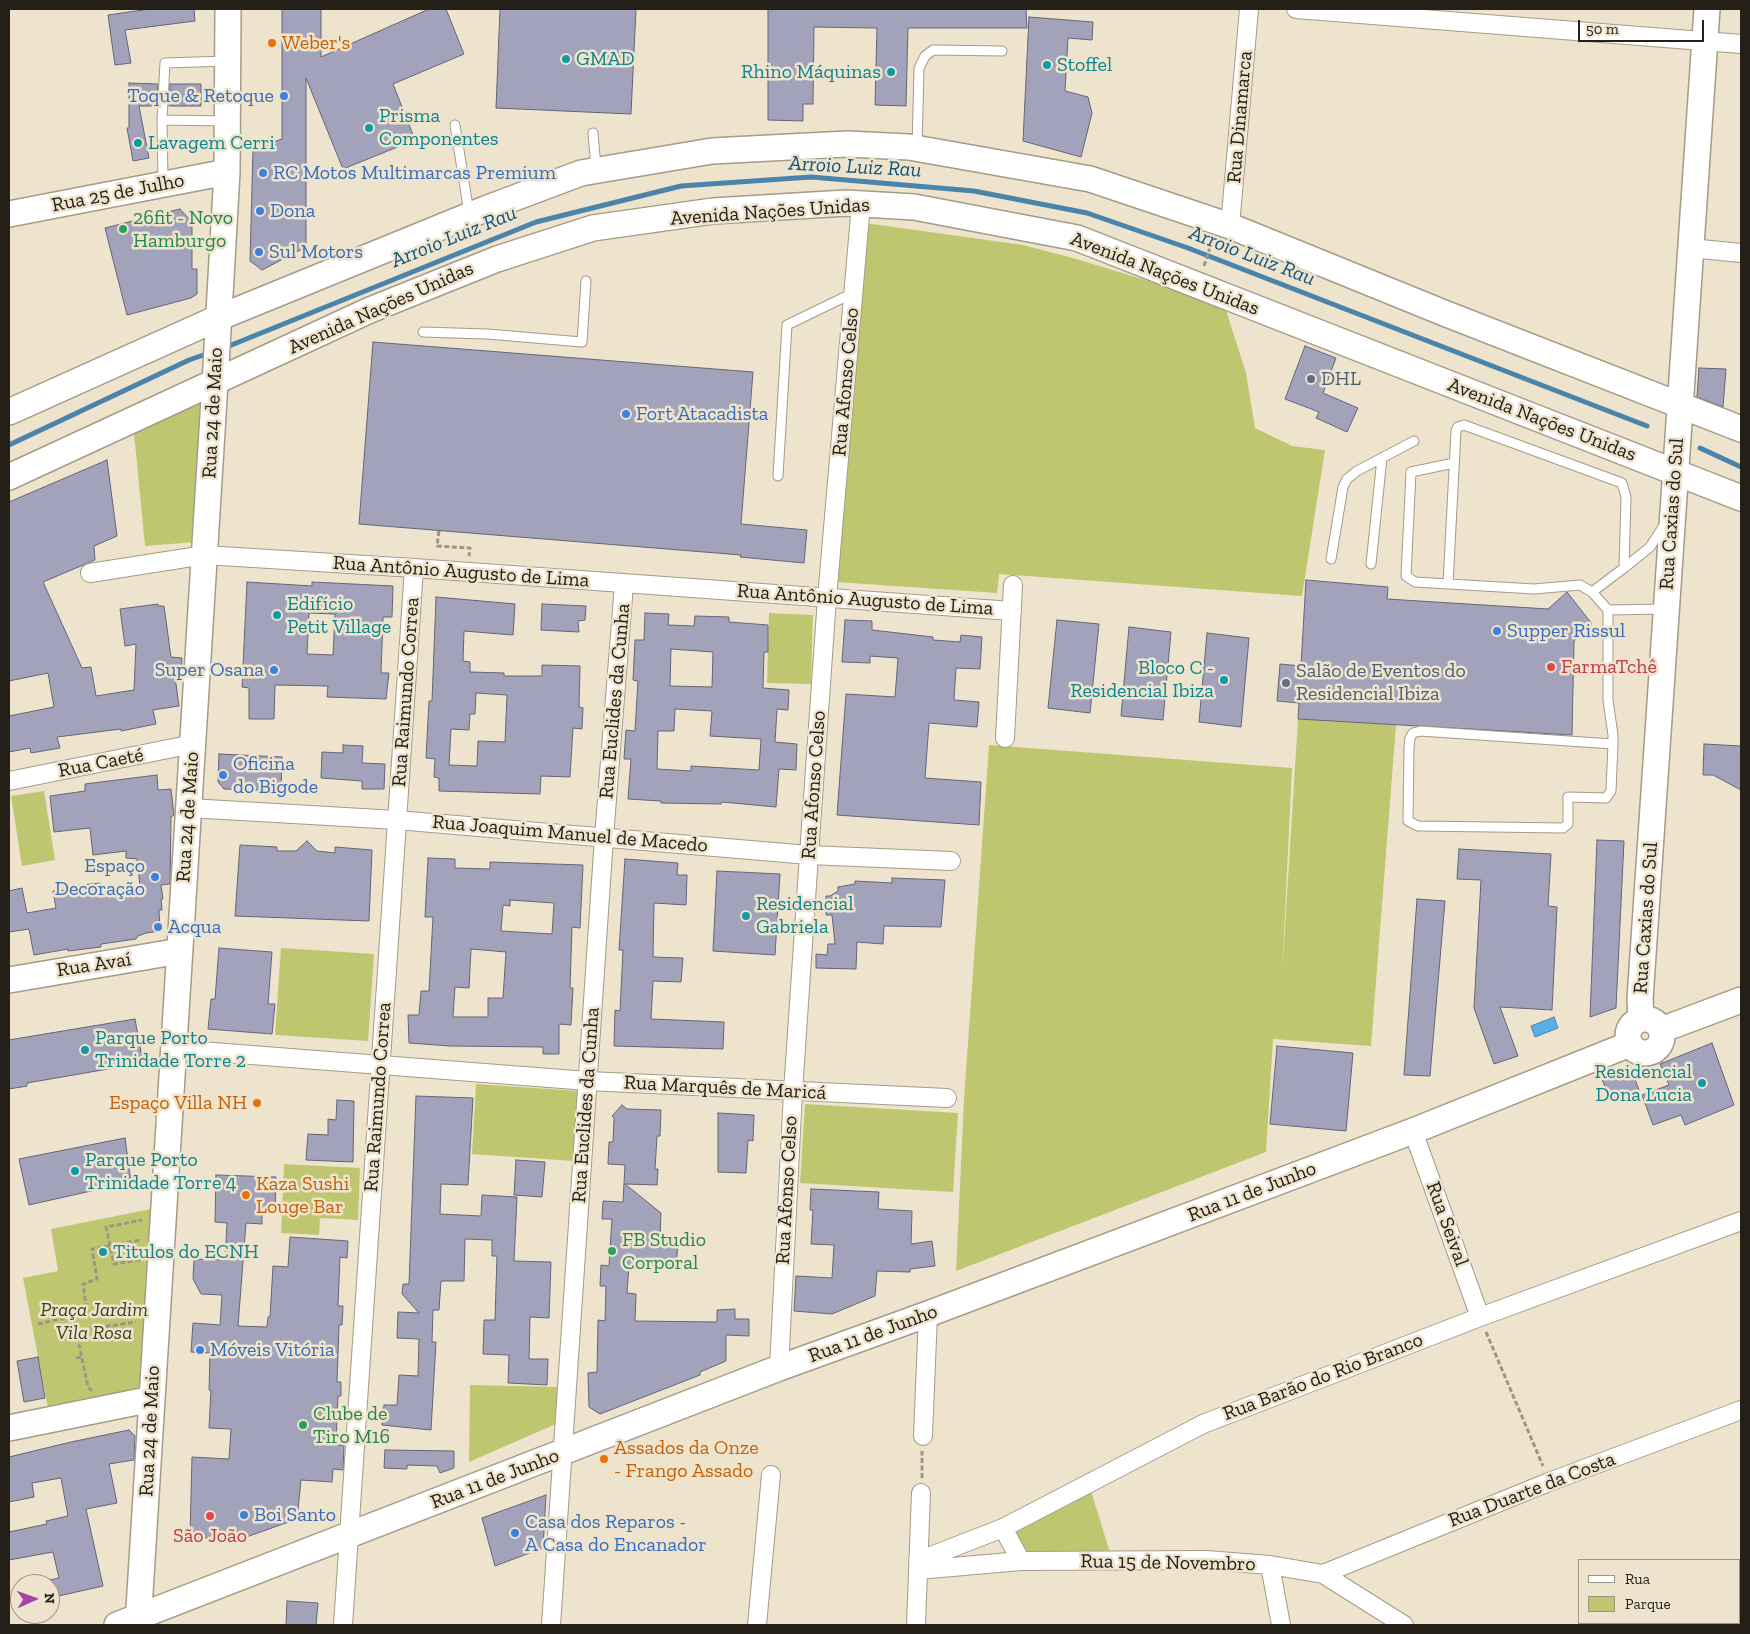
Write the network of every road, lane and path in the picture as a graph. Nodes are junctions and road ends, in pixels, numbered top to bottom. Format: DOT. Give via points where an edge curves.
graph roads {
  1 [pos="228,9"];
  2 [pos="1249,9"];
  3 [pos="1296,9"];
  4 [pos="1706,9"];
  5 [pos="1704,42"];
  6 [pos="1741,44"];
  7 [pos="1002,51"];
  8 [pos="228,61"];
  9 [pos="162,120"];
  10 [pos="227,121"];
  11 [pos="455,125"];
  12 [pos="593,133"];
  13 [pos="917,148"];
  14 [pos="596,170"];
  15 [pos="227,172"];
  16 [pos="163,184"];
  17 [pos="861,204"];
  18 [pos="9,214"];
  19 [pos="470,215"];
  20 [pos="1222,232"];
  21 [pos="1690,248"];
  22 [pos="1741,253"];
  23 [pos="1202,276"];
  24 [pos="586,281"];
  25 [pos="853,293"];
  26 [pos="218,318"];
  27 [pos="423,332"];
  28 [pos="215,383"];
  29 [pos="1680,404"];
  30 [pos="9,412"];
  31 [pos="1741,429"];
  32 [pos="1414,440"];
  33 [pos="1382,458"];
  34 [pos="1454,463"];
  35 [pos="1675,473"];
  36 [pos="778,476"];
  37 [pos="9,477"];
  38 [pos="1741,498"];
  39 [pos="1673,500"];
  40 [pos="439,531"];
  41 [pos="470,548"];
  42 [pos="205,555"];
  43 [pos="1331,559"];
  44 [pos="1371,564"];
  45 [pos="414,568"];
  46 [pos="1624,568"];
  47 [pos="90,573"];
  48 [pos="624,584"];
  49 [pos="1448,584"];
  50 [pos="1013,586"];
  51 [pos="1592,592"];
  52 [pos="827,598"];
  53 [pos="1666,609"];
  54 [pos="1608,610"];
  55 [pos="1012,611"];
  56 [pos="1005,738"];
  57 [pos="193,744"];
  58 [pos="1613,744"];
  59 [pos="9,781"];
  60 [pos="189,808"];
  61 [pos="397,820"];
  62 [pos="604,837"];
  63 [pos="809,854"];
  64 [pos="951,861"];
  65 [pos="180,951"];
  66 [pos="9,980"];
  67 [pos="1741,1000"];
  68 [pos="1651,1024"];
  69 [pos="174,1049"];
  70 [pos="380,1065"];
  71 [pos="588,1081"];
  72 [pos="792,1092"];
  73 [pos="947,1098"];
  74 [pos="1413,1131"];
  75 [pos="1741,1221"];
  76 [pos="138,1222"];
  77 [pos="110,1245"];
  78 [pos="161,1247"];
  79 [pos="928,1314"];
  80 [pos="73,1316"];
  81 [pos="1480,1317"];
  82 [pos="139,1322"];
  83 [pos="38,1324"];
  84 [pos="76,1332"];
  85 [pos="82,1357"];
  86 [pos="76,1358"];
  87 [pos="778,1368"];
  88 [pos="152,1399"];
  89 [pos="108,1408"];
  90 [pos="1741,1410"];
  91 [pos="9,1428"];
  92 [pos="923,1436"];
  93 [pos="563,1453"];
  94 [pos="771,1474"];
  95 [pos="1549,1482"];
  96 [pos="921,1493"];
  97 [pos="1003,1528"];
  98 [pos="350,1535"];
  99 [pos="1021,1561"];
  100 [pos="1270,1565"];
  101 [pos="918,1566"];
  102 [pos="1323,1574"];
  103 [pos="131,1623"];
  104 [pos="343,1625"];
  105 [pos="551,1625"];
  106 [pos="757,1625"];
  107 [pos="916,1625"];
  108 [pos="1281,1625"];
  109 [pos="1404,1625"];
  1 -- 8 [label="street, Rua 24 de Maio"];
  2 -- 20 [label="street, Rua Dinamarca"];
  3 -- 5 [label="street"];
  4 -- 5 [label="street, Rua Caxias do Sul"];
  5 -- 6 [label="street"];
  5 -- 21 [label="street, Rua Caxias do Sul"];
  7 -- 13 [label="lane" via="933,50 925,56 919,68"];
  8 -- 9 [label="lane" via="165,63"];
  8 -- 10 [label="street, Rua 24 de Maio"];
  9 -- 10 [label="lane"];
  9 -- 16 [label="lane"];
  10 -- 15 [label="street, Rua 24 de Maio"];
  11 -- 19 [label="lane"];
  12 -- 14 [label="lane"];
  13 -- 14 [label="street" via="848,144 712,151"];
  13 -- 20 [label="street" via="1090,179"];
  14 -- 19 [label="street"];
  15 -- 16 [label="street, Rua 25 de Julho"];
  15 -- 26 [label="street, Rua 24 de Maio"];
  16 -- 18 [label="street, Rua 25 de Julho"];
  17 -- 25 [label="street, Rua Afonso Celso"];
  17 -- 28 [label="street, Avenida Nações Unidas" via="713,211 593,228 497,258 399,298"];
  17 -- 35 [label="street, Avenida Nações Unidas" via="914,207 1077,238"];
  19 -- 26 [label="street"];
  20 -- 23 [label="path"];
  20 -- 29 [label="street"];
  21 -- 22 [label="street"];
  21 -- 29 [label="street, Rua Caxias do Sul"];
  24 -- 27 [label="lane" via="582,342"];
  25 -- 36 [label="lane" via="787,325"];
  25 -- 52 [label="street, Rua Afonso Celso"];
  26 -- 28 [label="street, Rua 24 de Maio"];
  26 -- 30 [label="street"];
  28 -- 37 [label="street, Avenida Nações Unidas"];
  28 -- 42 [label="street, Rua 24 de Maio"];
  29 -- 31 [label="street"];
  29 -- 35 [label="street, Rua Caxias do Sul"];
  32 -- 33 [label="lane"];
  33 -- 43 [label="lane" via="1347,480"];
  33 -- 44 [label="lane"];
  34 -- 46 [label="lane" via="1456,431 1464,424 1622,483 1626,489"];
  34 -- 49 [label="lane"];
  34 -- 49 [label="lane" via="1411,472 1407,523 1406,576 1415,582"];
  35 -- 38 [label="street, Avenida Nações Unidas"];
  35 -- 39 [label="street, Rua Caxias do Sul"];
  39 -- 46 [label="lane" via="1665,525 1650,547"];
  39 -- 53 [label="street, Rua Caxias do Sul"];
  40 -- 41 [label="path" via="437,546"];
  42 -- 45 [label="street, Rua Antônio Augusto de Lima"];
  42 -- 47 [label="street, Rua Antônio Augusto de Lima"];
  42 -- 57 [label="street, Rua 24 de Maio"];
  45 -- 48 [label="street, Rua Antônio Augusto de Lima"];
  45 -- 61 [label="street, Rua Raimundo Correa"];
  46 -- 51 [label="lane"];
  48 -- 52 [label="street, Rua Antônio Augusto de Lima"];
  48 -- 62 [label="street, Rua Euclides da Cunha"];
  49 -- 51 [label="lane" via="1543,589 1580,585"];
  50 -- 55 [label="street"];
  51 -- 54 [label="lane"];
  52 -- 55 [label="street, Rua Antônio Augusto de Lima"];
  52 -- 63 [label="street, Rua Afonso Celso"];
  53 -- 54 [label="lane"];
  53 -- 68 [label="street, Rua Caxias do Sul" via="1640,999"];
  54 -- 58 [label="lane" via="1608,700"];
  55 -- 56 [label="street"];
  57 -- 59 [label="street, Rua Caeté"];
  57 -- 60 [label="street, Rua 24 de Maio"];
  58 -- 58 [label="lane" via="1413,733 1409,747 1408,821 1418,826 1563,828 1568,824 1568,797 1603,798 1610,794"];
  60 -- 61 [label="street, Rua Joaquim Manuel de Macedo"];
  60 -- 65 [label="street, Rua 24 de Maio"];
  61 -- 62 [label="street, Rua Joaquim Manuel de Macedo"];
  61 -- 70 [label="street, Rua Raimundo Correa"];
  62 -- 63 [label="street, Rua Joaquim Manuel de Macedo"];
  62 -- 71 [label="street, Rua Euclides da Cunha"];
  63 -- 64 [label="street, Rua Joaquim Manuel de Macedo"];
  63 -- 72 [label="street, Rua Afonso Celso"];
  65 -- 66 [label="street, Rua Avaí"];
  65 -- 69 [label="street, Rua 24 de Maio"];
  67 -- 68 [label="street"];
  68 -- 74 [label="street, Rua 11 de Junho" via="1631,1026 1630,1044"];
  69 -- 70 [label="street, Rua Marquês de Maricá"];
  69 -- 78 [label="street, Rua 24 de Maio"];
  70 -- 71 [label="street, Rua Marquês de Maricá"];
  70 -- 98 [label="street, Rua Raimundo Correa"];
  71 -- 72 [label="street, Rua Marquês de Maricá"];
  71 -- 93 [label="street, Rua Euclides da Cunha"];
  72 -- 73 [label="street, Rua Marquês de Maricá"];
  72 -- 87 [label="street, Rua Afonso Celso"];
  74 -- 79 [label="street, Rua 11 de Junho"];
  74 -- 81 [label="street, Rua Seival"];
  75 -- 81 [label="street, Rua Barão do Rio Branco"];
  76 -- 77 [label="path" via="106,1228"];
  77 -- 78 [label="path"];
  77 -- 78 [label="path" via="114,1264"];
  77 -- 80 [label="path" via="92,1249 97,1279 83,1284 87,1313"];
  78 -- 88 [label="street, Rua 24 de Maio"];
  79 -- 87 [label="street, Rua 11 de Junho"];
  79 -- 92 [label="street"];
  80 -- 83 [label="path"];
  80 -- 84 [label="path"];
  81 -- 95 [label="path"];
  81 -- 97 [label="street, Rua Barão do Rio Branco" via="1203,1424"];
  82 -- 84 [label="path"];
  84 -- 85 [label="path"];
  85 -- 86 [label="path"];
  85 -- 89 [label="path" via="88,1387"];
  87 -- 93 [label="street, Rua 11 de Junho"];
  88 -- 89 [label="street"];
  88 -- 103 [label="street, Rua 24 de Maio"];
  89 -- 91 [label="street"];
  90 -- 95 [label="street, Rua Duarte da Costa"];
  92 -- 96 [label="path"];
  93 -- 98 [label="street, Rua 11 de Junho"];
  93 -- 105 [label="street, Rua Euclides da Cunha"];
  94 -- 106 [label="street"];
  95 -- 102 [label="street, Rua Duarte da Costa"];
  96 -- 101 [label="street"];
  97 -- 99 [label="street"];
  97 -- 101 [label="street, Rua Barão do Rio Branco"];
  98 -- 103 [label="street, Rua 11 de Junho"];
  98 -- 104 [label="street, Rua Raimundo Correa"];
  99 -- 100 [label="street, Rua 15 de Novembro" via="1206,1560"];
  99 -- 101 [label="street, Rua 15 de Novembro"];
  100 -- 102 [label="street, Rua 15 de Novembro"];
  100 -- 108 [label="street"];
  101 -- 107 [label="street"];
  102 -- 109 [label="street, Rua 15 de Novembro"];
}
